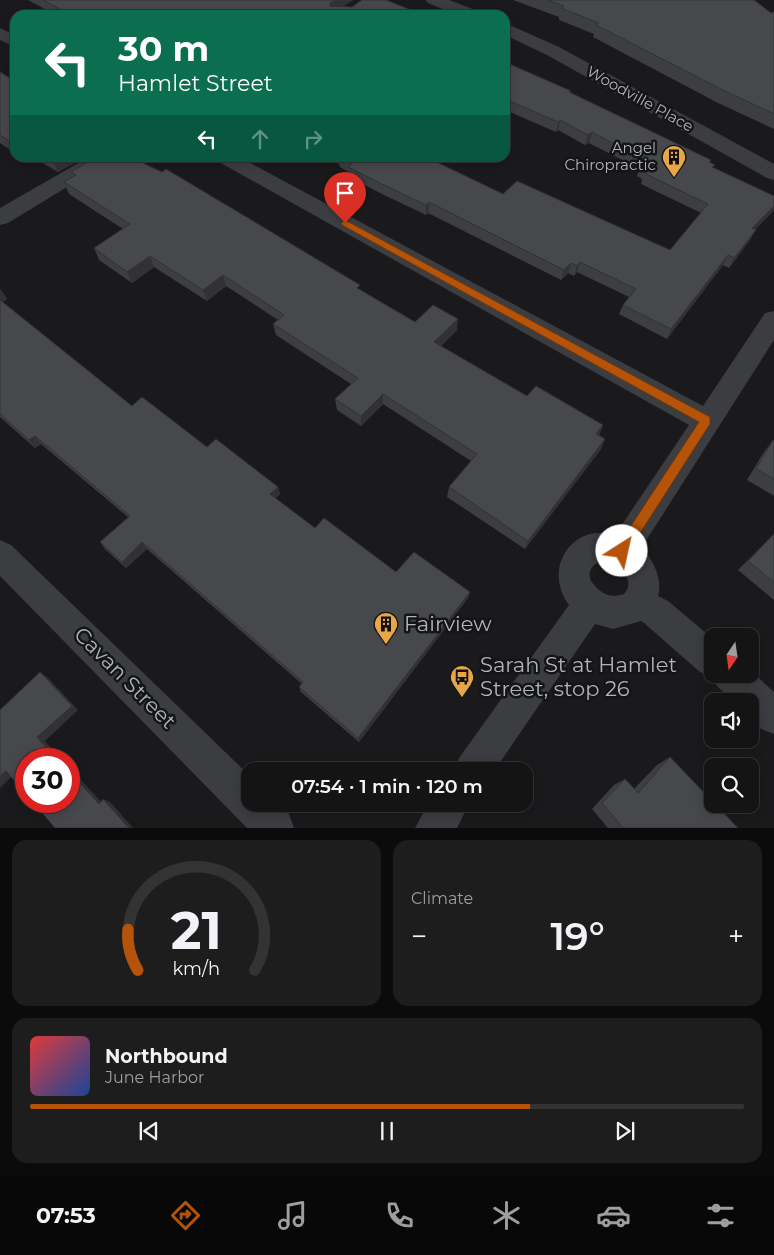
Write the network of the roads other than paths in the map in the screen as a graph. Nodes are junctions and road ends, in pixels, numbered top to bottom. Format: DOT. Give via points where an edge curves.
graph roads {
  1 [pos="434,0"];
  2 [pos="459,10"];
  3 [pos="510,30"];
  4 [pos="94,162"];
  5 [pos="233,162"];
  6 [pos="774,173"];
  7 [pos="0,218"];
  8 [pos="774,320"];
  9 [pos="706,421"];
  10 [pos="622,551"];
  11 [pos="0,554"];
  12 [pos="639,603"];
  13 [pos="589,604"];
  14 [pos="704,653"];
  15 [pos="739,683"];
  16 [pos="774,716"];
  17 [pos="478,762"];
  18 [pos="241,793"];
  19 [pos="260,812"];
  20 [pos="445,812"];
  21 [pos="275,828"];
  22 [pos="434,828"];
  1 -- 2 [label="street"];
  3 -- 6 [label="street, Woodville Place"];
  4 -- 7 [label="street"];
  5 -- 9 [label="street"];
  8 -- 9 [label="street"];
  9 -- 10 [label="street"];
  10 -- 12 [label="street" via="631,557 643,575 645,585"];
  10 -- 13 [label="street" via="599,546 580,555 575,563 575,585"];
  11 -- 18 [label="street, Cavan Street"];
  12 -- 13 [label="street" via="632,609 616,613 599,610"];
  12 -- 14 [label="street" via="656,612"];
  13 -- 17 [label="street"];
  15 -- 16 [label="street"];
  19 -- 21 [label="street, Cavan Street"];
  20 -- 22 [label="street"];
}
